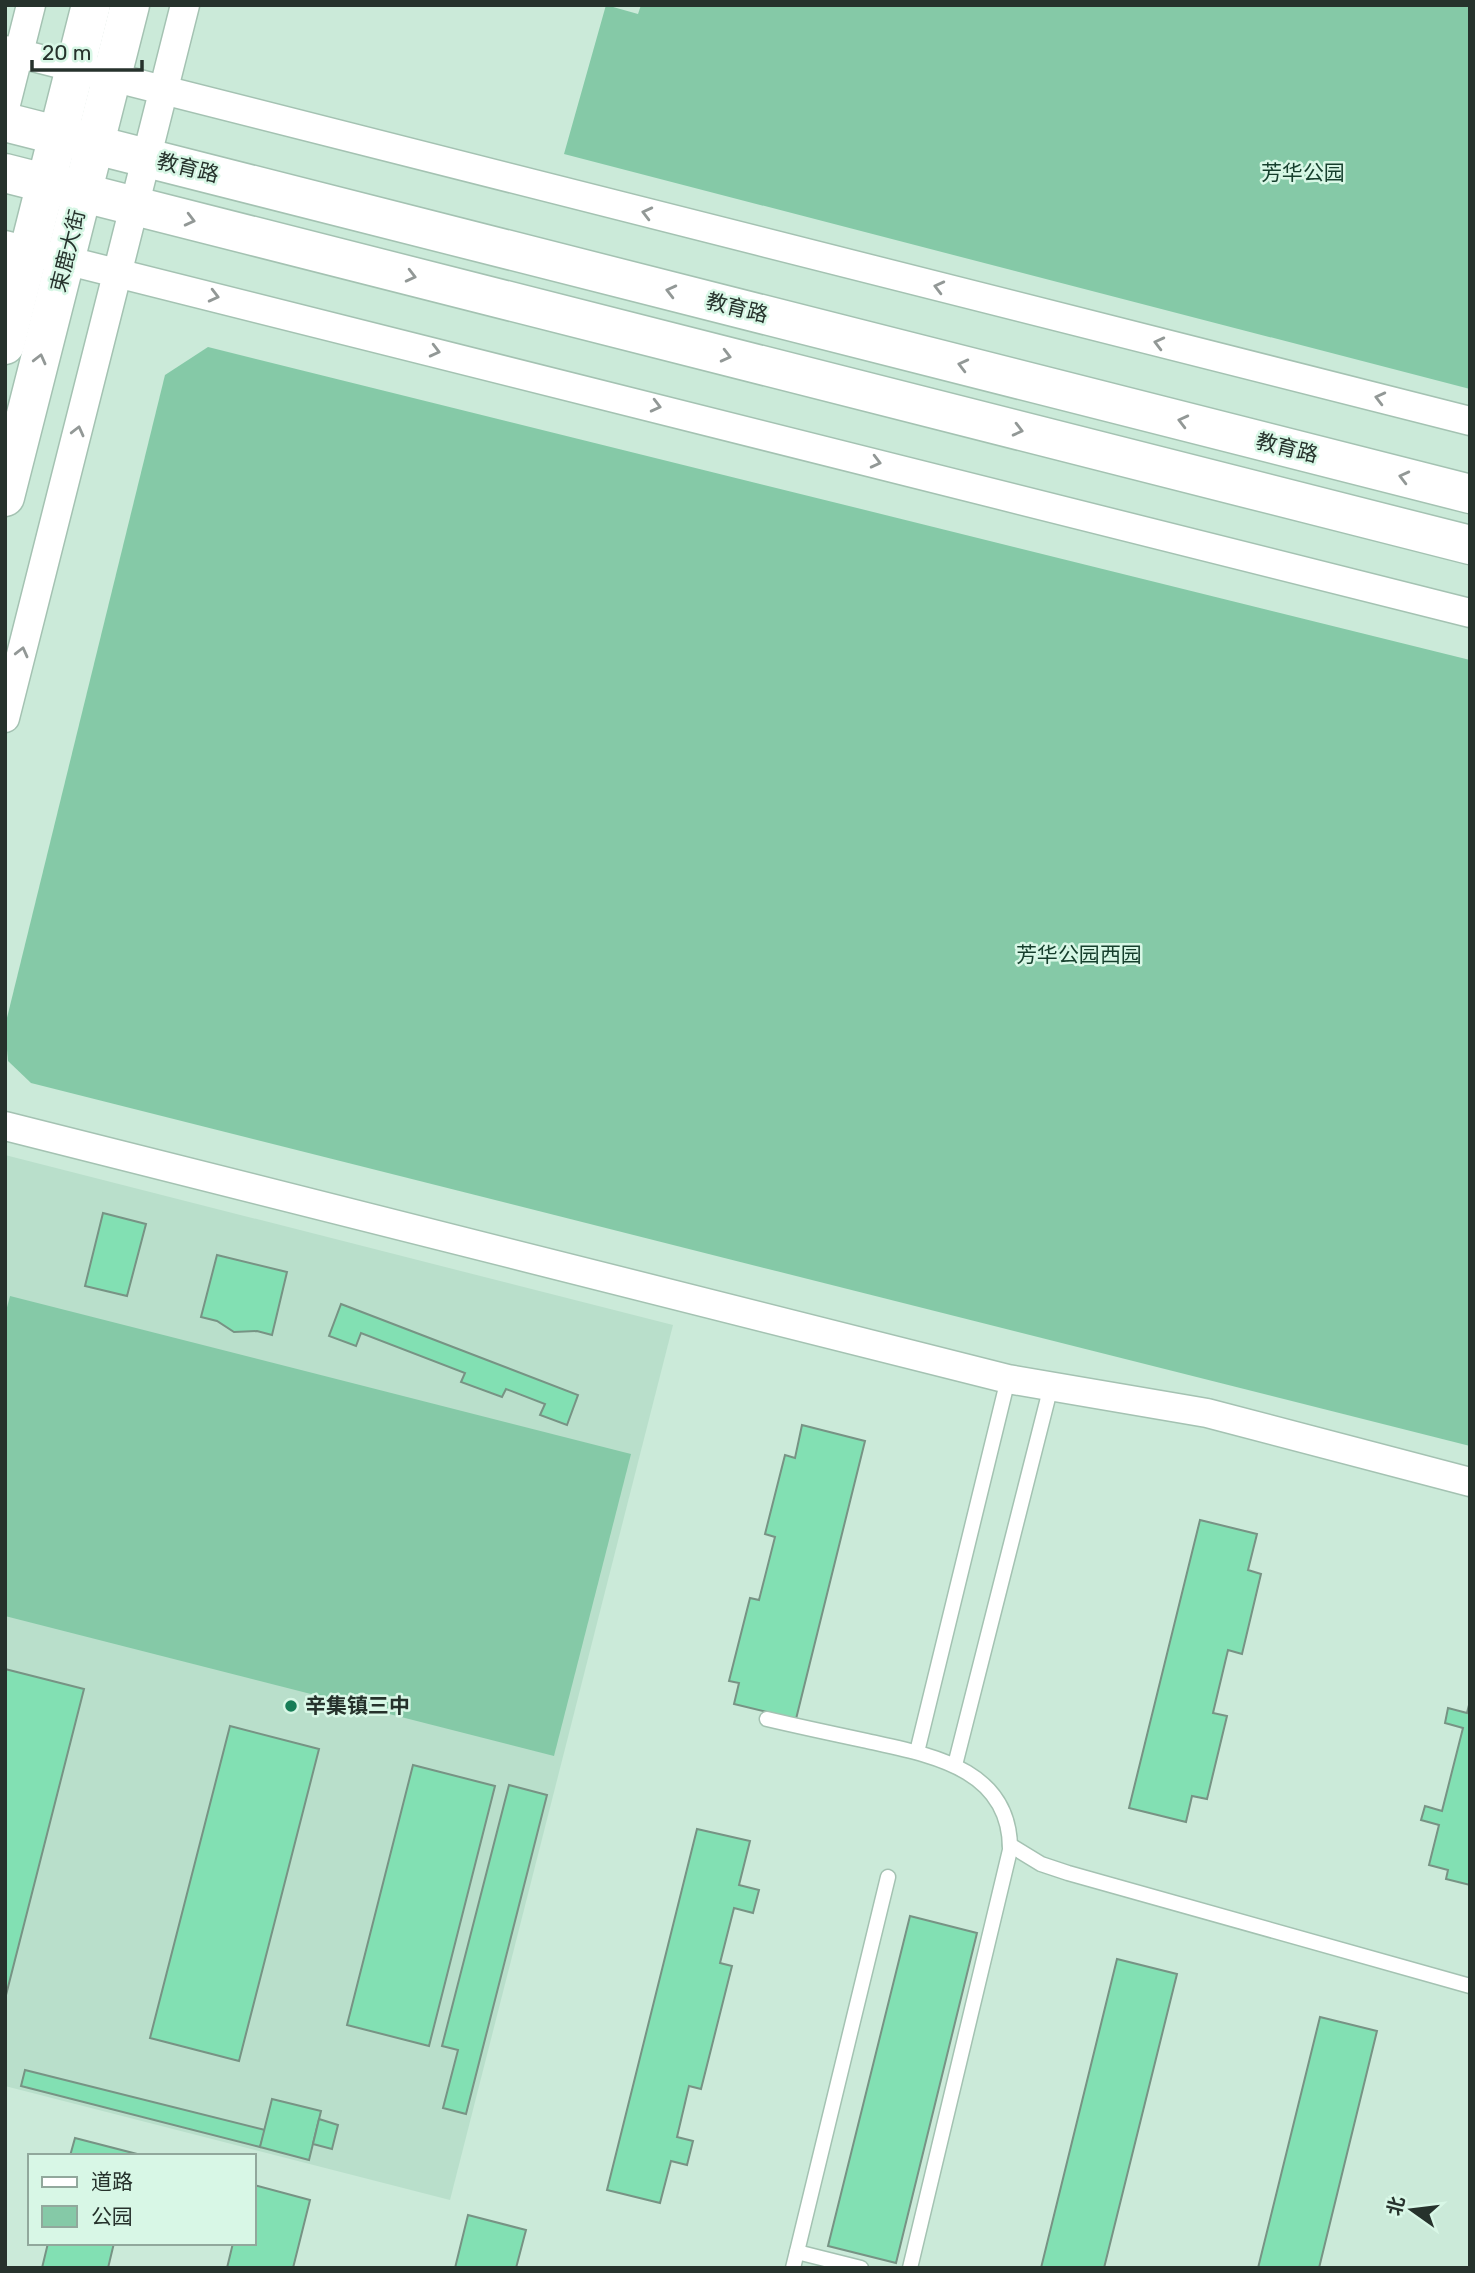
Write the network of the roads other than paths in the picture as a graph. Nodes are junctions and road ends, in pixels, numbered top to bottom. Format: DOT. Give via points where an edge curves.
graph roads {
  1 [pos="31,5"];
  2 [pos="91,5"];
  3 [pos="130,5"];
  4 [pos="186,5"];
  5 [pos="12,52"];
  6 [pos="75,68"];
  7 [pos="111,77"];
  8 [pos="164,90"];
  9 [pos="5,108"];
  10 [pos="5,122"];
  11 [pos="58,135"];
  12 [pos="94,144"];
  13 [pos="146,158"];
  14 [pos="5,173"];
  15 [pos="46,183"];
  16 [pos="82,192"];
  17 [pos="135,206"];
  18 [pos="17,248"];
  19 [pos="66,259"];
  20 [pos="118,272"];
  21 [pos="5,345"];
  22 [pos="1470,421"];
  23 [pos="1470,494"];
  24 [pos="5,497"];
  25 [pos="1470,545"];
  26 [pos="1470,613"];
  27 [pos="5,718"];
  28 [pos="5,1126"];
  29 [pos="1008,1379"];
  30 [pos="1051,1387"];
  31 [pos="1470,1482"];
  32 [pos="768,1719"];
  33 [pos="917,1752"];
  34 [pos="955,1765"];
  35 [pos="1010,1845"];
  36 [pos="888,1877"];
  37 [pos="1470,1986"];
  38 [pos="797,2252"];
  39 [pos="793,2268"];
  40 [pos="861,2268"];
  41 [pos="909,2268"];
  1 -- 5 [label="street"];
  2 -- 6 [label="main road, 束鹿大街"];
  3 -- 7 [label="main road, 束鹿大街"];
  4 -- 8 [label="street"];
  5 -- 6 [label="street"];
  5 -- 9 [label="street"];
  6 -- 7 [label="street"];
  6 -- 11 [label="main road, 束鹿大街"];
  7 -- 8 [label="street"];
  7 -- 12 [label="main road, 束鹿大街"];
  8 -- 13 [label="street"];
  22 -- 8 [label="street, one-way"];
  10 -- 11 [label="main road, 教育路"];
  11 -- 12 [label="main road, 教育路"];
  11 -- 15 [label="main road, 束鹿大街"];
  12 -- 13 [label="main road, 教育路"];
  12 -- 16 [label="main road, 束鹿大街"];
  13 -- 17 [label="street"];
  23 -- 13 [label="main road, 教育路, one-way"];
  14 -- 15 [label="main road"];
  15 -- 16 [label="main road"];
  15 -- 18 [label="main road, 束鹿大街"];
  16 -- 17 [label="main road"];
  16 -- 19 [label="main road, 束鹿大街"];
  17 -- 20 [label="street"];
  17 -- 25 [label="main road, one-way"];
  18 -- 19 [label="street"];
  18 -- 21 [label="main road, 束鹿大街"];
  19 -- 20 [label="street"];
  24 -- 19 [label="main road, 束鹿大街, one-way"];
  20 -- 26 [label="street, one-way"];
  27 -- 20 [label="street, one-way"];
  28 -- 29 [label="street"];
  29 -- 30 [label="street"];
  29 -- 33 [label="lane"];
  30 -- 31 [label="street" via="1207,1413"];
  30 -- 34 [label="lane"];
  32 -- 33 [label="lane"];
  33 -- 34 [label="lane"];
  34 -- 35 [label="lane" via="1001,1807 1007,1817"];
  35 -- 37 [label="lane" via="1041,1864 1068,1873"];
  35 -- 41 [label="lane"];
  36 -- 38 [label="lane"];
  38 -- 39 [label="lane"];
  38 -- 40 [label="lane"];
}
